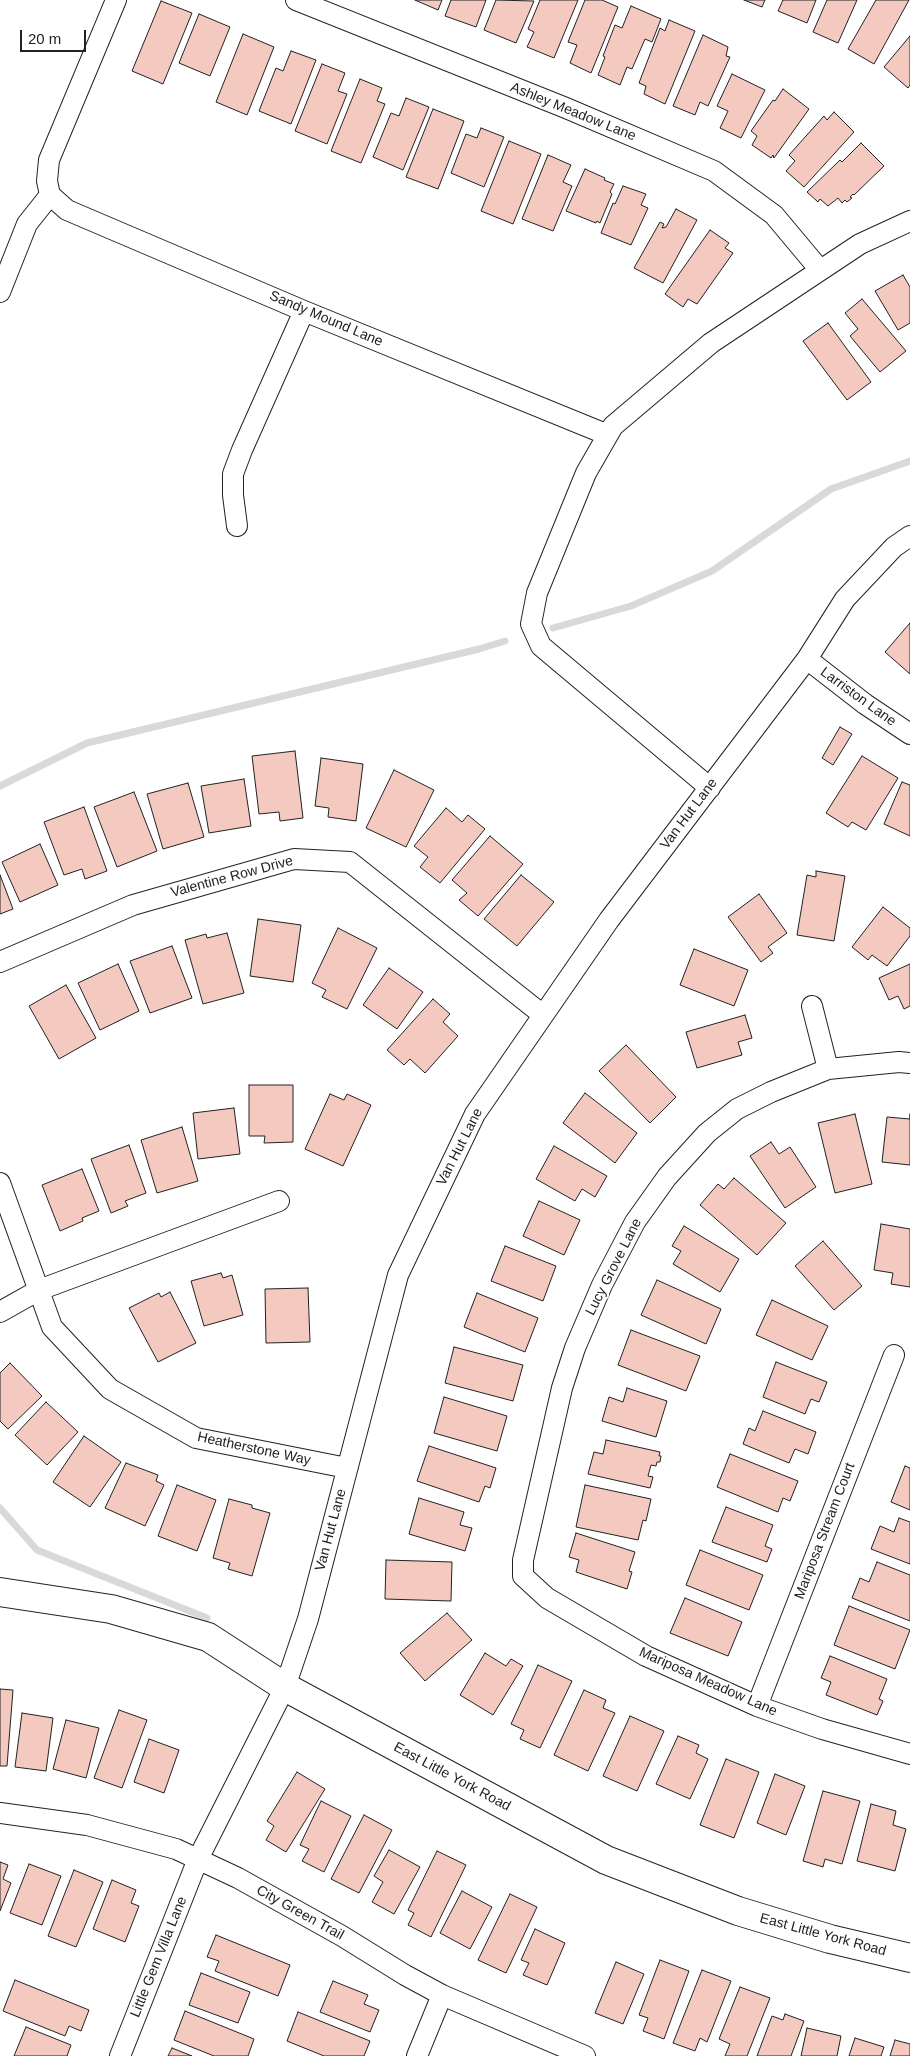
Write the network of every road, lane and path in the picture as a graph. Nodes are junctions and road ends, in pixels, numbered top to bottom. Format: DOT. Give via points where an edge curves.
graph roads {
  1 [pos="116,0"];
  2 [pos="296,0"];
  3 [pos="50,195"];
  4 [pos="910,221"];
  5 [pos="820,270"];
  6 [pos="0,292"];
  7 [pos="304,310"];
  8 [pos="608,435"];
  9 [pos="237,526"];
  10 [pos="910,536"];
  11 [pos="807,659"];
  12 [pos="910,734"];
  13 [pos="710,788"];
  14 [pos="0,962"];
  15 [pos="812,1006"];
  16 [pos="543,1015"];
  17 [pos="910,1063"];
  18 [pos="828,1069"];
  19 [pos="0,1183"];
  20 [pos="279,1201"];
  21 [pos="39,1290"];
  22 [pos="0,1312"];
  23 [pos="894,1355"];
  24 [pos="348,1468"];
  25 [pos="523,1576"];
  26 [pos="0,1592"];
  27 [pos="286,1687"];
  28 [pos="757,1706"];
  29 [pos="910,1754"];
  30 [pos="0,1813"];
  31 [pos="198,1859"];
  32 [pos="910,1958"];
  33 [pos="442,1995"];
  34 [pos="120,2056"];
  35 [pos="417,2056"];
  36 [pos="584,2056"];
  1 -- 3 [label="street" via="49,160"];
  2 -- 5 [label="street, Ashley Meadow Lane" via="714,171 774,215"];
  3 -- 6 [label="street" via="27,224"];
  3 -- 7 [label="street, Sandy Mound Lane" via="67,210"];
  4 -- 5 [label="street" via="860,244"];
  5 -- 8 [label="street" via="712,343 613,426"];
  7 -- 8 [label="street, Sandy Mound Lane"];
  7 -- 9 [label="street" via="233,474 232,495"];
  8 -- 13 [label="street" via="586,473 537,593 531,624 541,646"];
  10 -- 11 [label="street, Van Hut Lane" via="894,546 845,599"];
  11 -- 12 [label="street, Larriston Lane"];
  11 -- 13 [label="street, Van Hut Lane"];
  13 -- 16 [label="street, Van Hut Lane" via="609,920"];
  14 -- 16 [label="street, Valentine Row Drive" via="133,905 275,864 294,859 350,862"];
  15 -- 18 [label="street"];
  16 -- 24 [label="street, Van Hut Lane" via="475,1114 398,1275"];
  17 -- 18 [label="street, Lucy Grove Lane"];
  18 -- 25 [label="street, Lucy Grove Lane" via="771,1092 737,1110 707,1133 667,1177 635,1222 602,1285 562,1388 523,1560"];
  19 -- 21 [label="street, Heatherstone Way"];
  20 -- 21 [label="street"];
  21 -- 22 [label="street"];
  21 -- 24 [label="street, Heatherstone Way" via="52,1327 110,1389 196,1438"];
  23 -- 28 [label="street, Mariposa Stream Court"];
  24 -- 27 [label="street, Van Hut Lane"];
  25 -- 28 [label="street, Mariposa Meadow Lane" via="547,1598 646,1656"];
  26 -- 27 [label="street, East Little York Road" via="111,1609 208,1637"];
  27 -- 31 [label="street, Van Hut Lane"];
  27 -- 32 [label="street, East Little York Road" via="606,1860 738,1912 830,1940"];
  28 -- 29 [label="street, Mariposa Meadow Lane"];
  30 -- 31 [label="street, City Green Trail" via="87,1825 148,1841"];
  31 -- 33 [label="street, City Green Trail" via="326,1927"];
  31 -- 34 [label="street, Little Gem Villa Lane"];
  33 -- 35 [label="street"];
  33 -- 36 [label="street, City Green Trail"];
}
